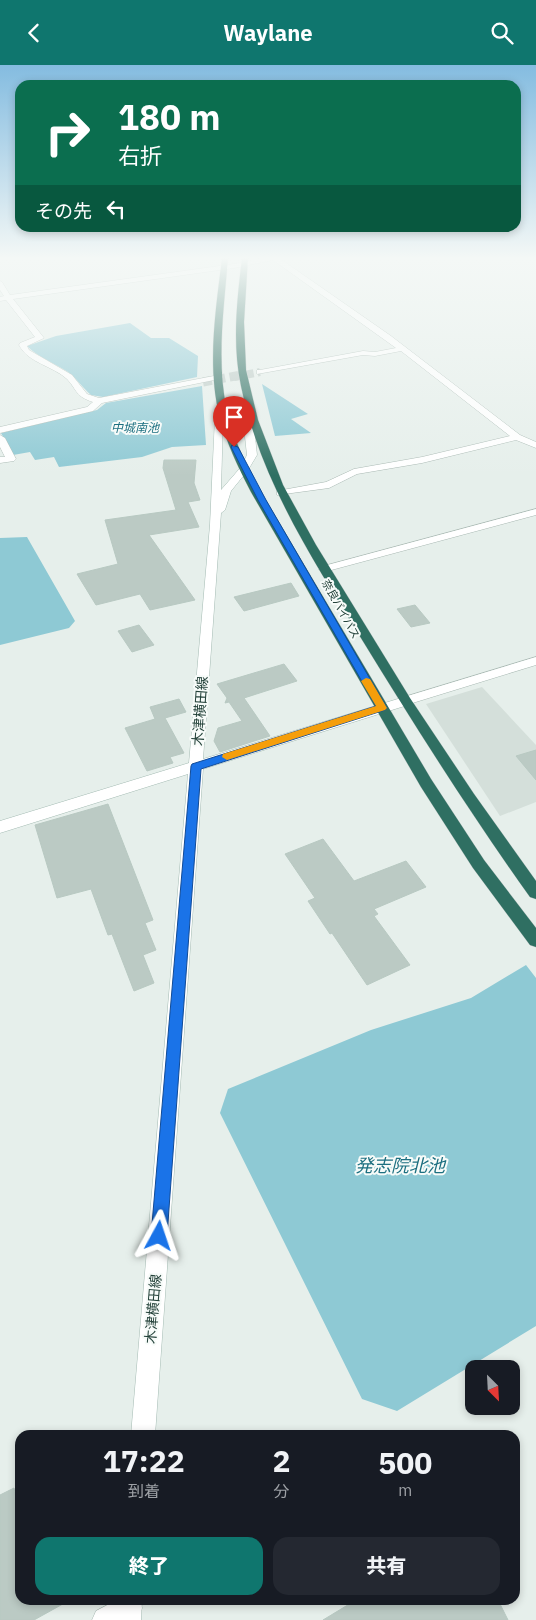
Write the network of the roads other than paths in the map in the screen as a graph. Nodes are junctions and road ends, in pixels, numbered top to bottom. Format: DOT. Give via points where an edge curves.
graph roads {
  1 [pos="33,331"];
  2 [pos="220,331"];
  3 [pos="240,331"];
  4 [pos="377,331"];
  5 [pos="401,349"];
  6 [pos="260,372"];
  7 [pos="219,377"];
  8 [pos="203,382"];
  9 [pos="156,390"];
  10 [pos="99,401"];
  11 [pos="251,410"];
  12 [pos="223,412"];
  13 [pos="0,430"];
  14 [pos="517,437"];
  15 [pos="0,438"];
  16 [pos="536,445"];
  17 [pos="0,460"];
  18 [pos="245,468"];
  19 [pos="281,493"];
  20 [pos="536,512"];
  21 [pos="215,525"];
  22 [pos="324,569"];
  23 [pos="536,661"];
  24 [pos="406,701"];
  25 [pos="382,708"];
  26 [pos="196,766"];
  27 [pos="0,827"];
  28 [pos="536,893"];
  29 [pos="536,940"];
  30 [pos="143,1430"];
  31 [pos="128,1609"];
  32 [pos="105,1620"];
  1 -- 10 [label="street" via="40,338 23,345 26,351 69,377 84,396"];
  2 -- 7 [label="highway, 奈良バイパス"];
  3 -- 11 [label="highway, 奈良バイパス" via="244,383"];
  4 -- 5 [label="street"];
  5 -- 6 [label="street"];
  5 -- 14 [label="street"];
  7 -- 9 [label="street"];
  7 -- 12 [label="highway, 奈良バイパス"];
  8 -- 9 [label="street"];
  9 -- 10 [label="street"];
  10 -- 13 [label="street" via="90,409"];
  11 -- 18 [label="street, 木津横田線" via="252,455"];
  11 -- 19 [label="highway, 奈良バイパス" via="263,453"];
  12 -- 18 [label="highway, 奈良バイパス" via="234,447"];
  12 -- 21 [label="street, 木津横田線" via="219,417"];
  14 -- 16 [label="street"];
  14 -- 19 [label="street" via="422,460 354,472 329,485"];
  15 -- 17 [label="street" via="11,459"];
  18 -- 21 [label="street, 木津横田線" via="226,490"];
  18 -- 25 [label="highway, 奈良バイパス"];
  19 -- 22 [label="highway, 奈良バイパス"];
  20 -- 22 [label="street"];
  21 -- 26 [label="street, 木津横田線"];
  22 -- 24 [label="highway, 奈良バイパス"];
  23 -- 24 [label="street"];
  24 -- 25 [label="street"];
  24 -- 28 [label="highway, 奈良バイパス" via="487,827"];
  25 -- 26 [label="street"];
  25 -- 29 [label="highway, 奈良バイパス" via="471,853"];
  26 -- 27 [label="street"];
  26 -- 30 [label="street, 木津横田線"];
  31 -- 32 [label="street"];
}
